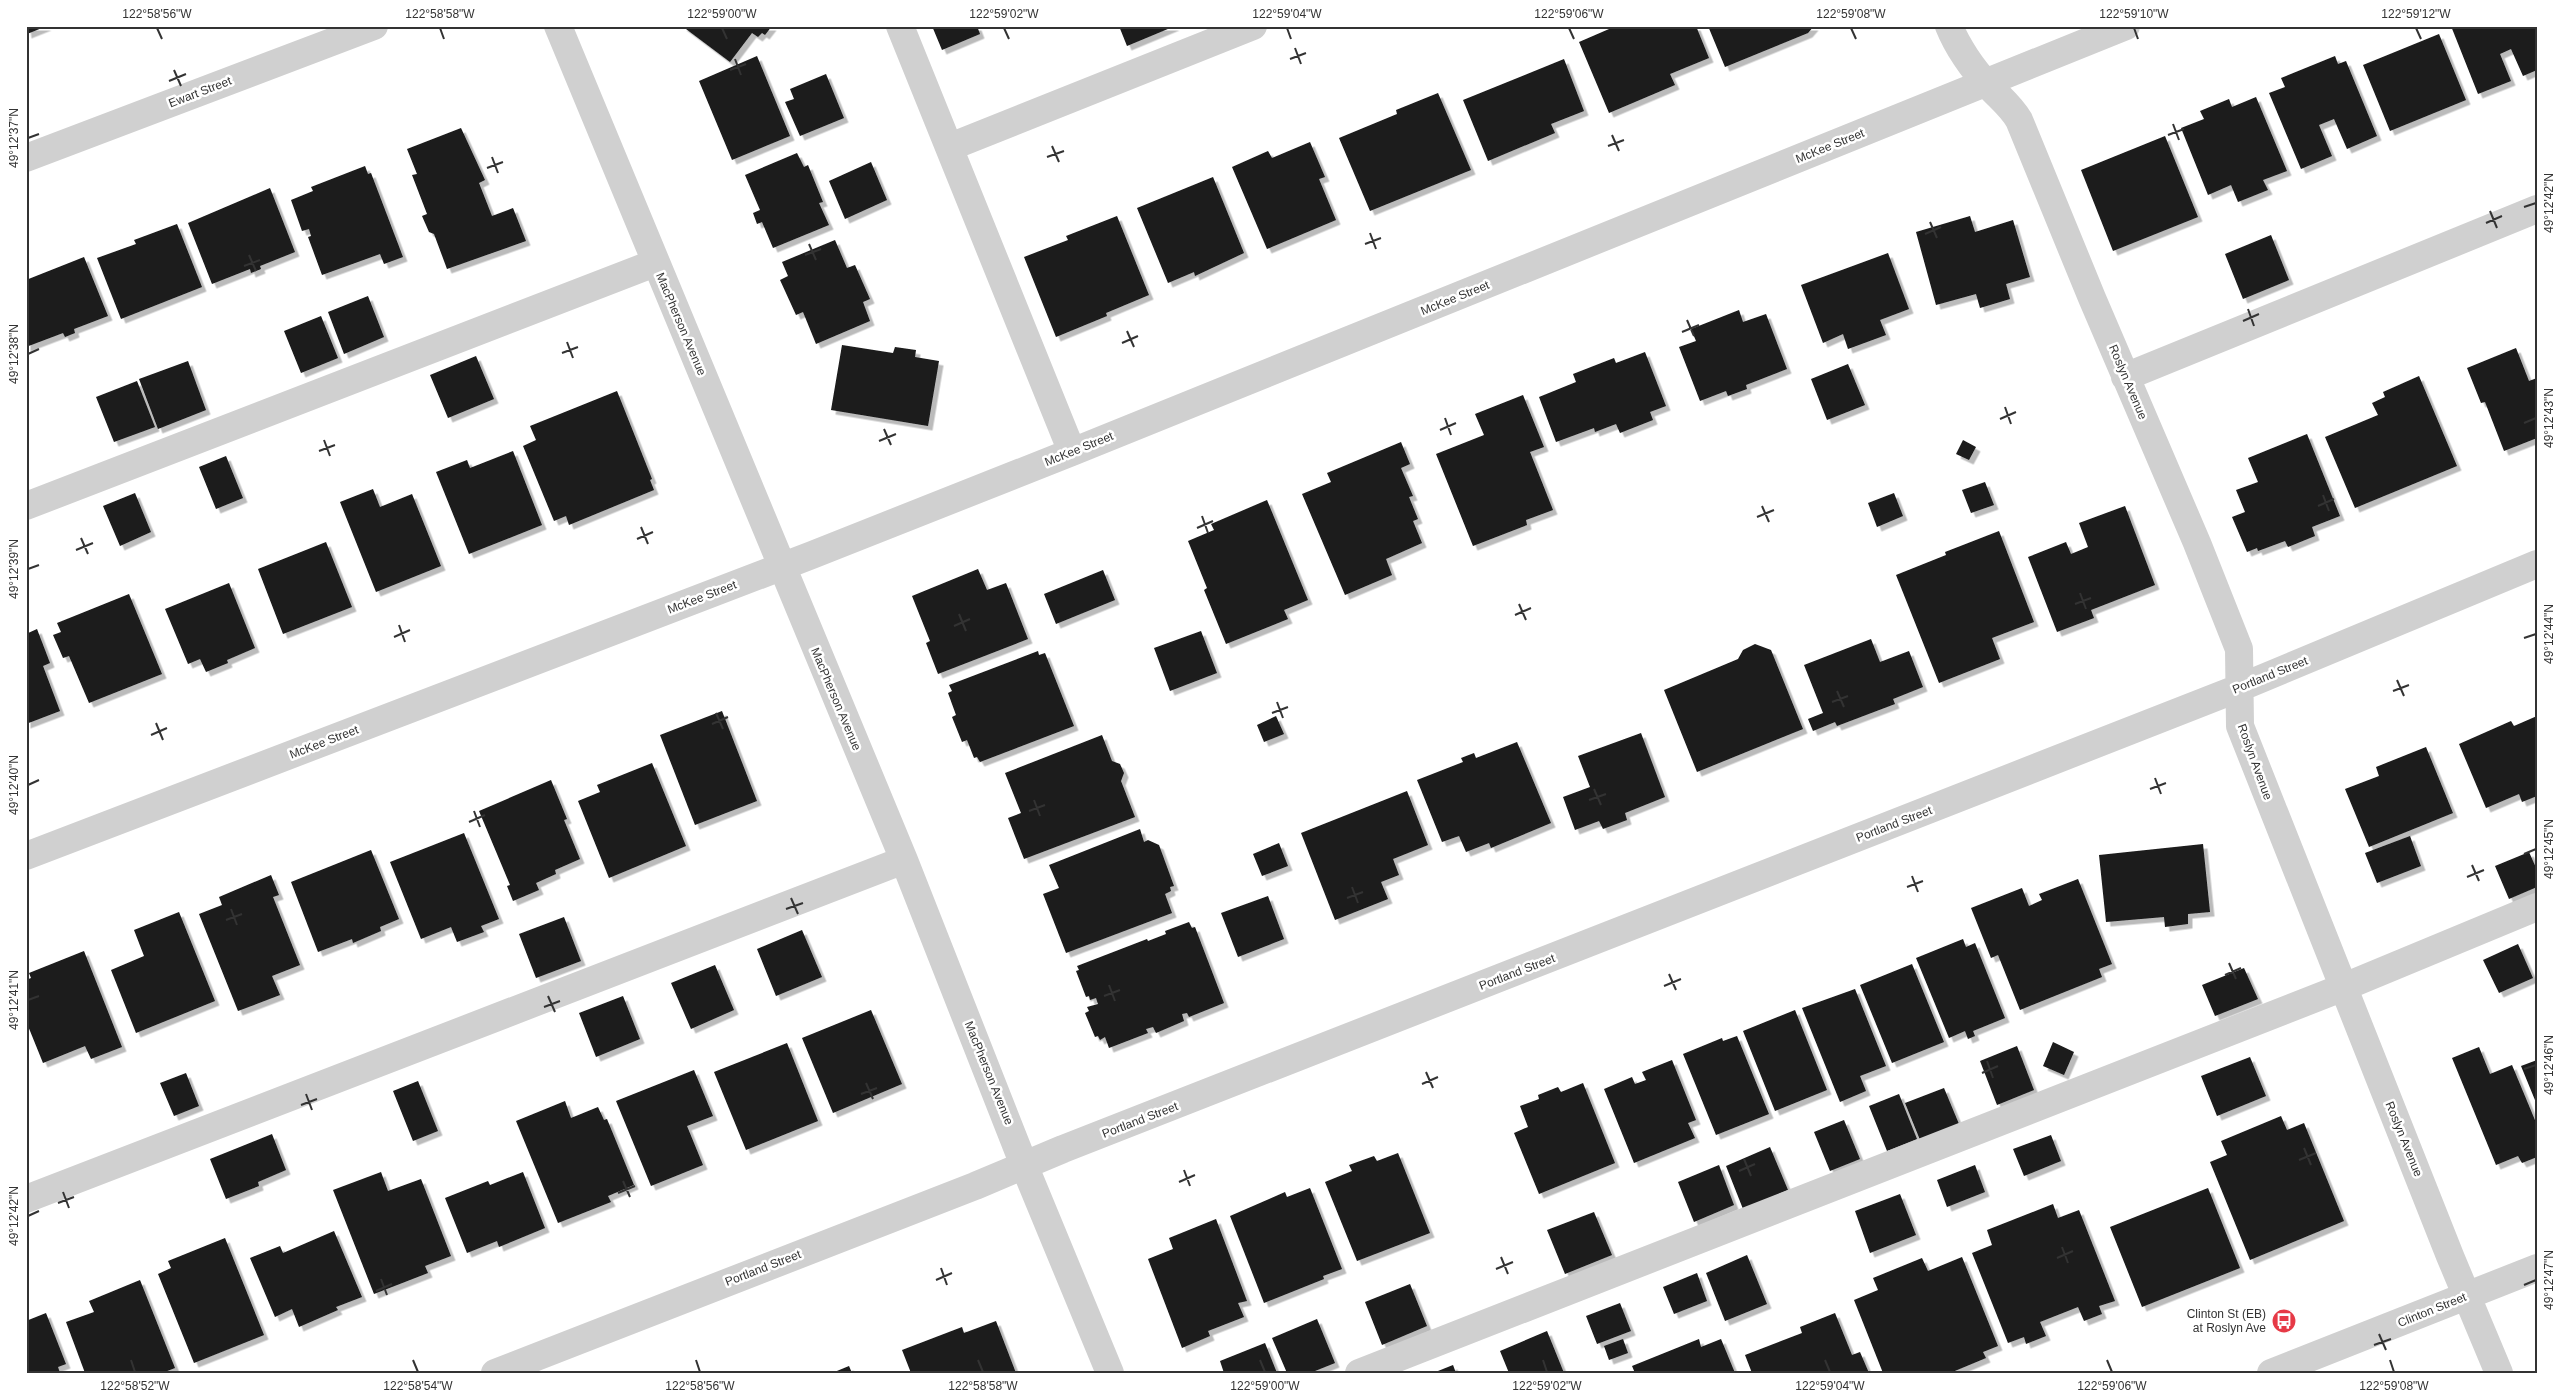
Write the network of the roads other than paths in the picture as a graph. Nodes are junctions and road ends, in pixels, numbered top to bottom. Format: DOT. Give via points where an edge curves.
graph roads {
  1 [pos="374,26"];
  2 [pos="558,26"];
  3 [pos="900,26"];
  4 [pos="1253,26"];
  5 [pos="1949,26"];
  6 [pos="2126,26"];
  7 [pos="1986,83"];
  8 [pos="950,147"];
  9 [pos="26,158"];
  10 [pos="2537,209"];
  11 [pos="655,263"];
  12 [pos="2126,377"];
  13 [pos="1072,452"];
  14 [pos="26,506"];
  15 [pos="2537,564"];
  16 [pos="781,566"];
  17 [pos="2239,688"];
  18 [pos="26,856"];
  19 [pos="904,860"];
  20 [pos="2537,907"];
  21 [pos="2344,987"];
  22 [pos="1024,1166"];
  23 [pos="26,1198"];
  24 [pos="2537,1268"];
  25 [pos="2467,1296"];
  26 [pos="495,1373"];
  27 [pos="1110,1373"];
  28 [pos="1359,1373"];
  29 [pos="2271,1373"];
  30 [pos="2499,1373"];
  1 -- 9 [label="street, Ewart Street"];
  2 -- 11 [label="street, MacPherson Avenue"];
  3 -- 8 [label="street"];
  4 -- 8 [label="street"];
  5 -- 7 [label="street, Roslyn Avenue" via="1953,37"];
  6 -- 7 [label="street, McKee Street"];
  7 -- 12 [label="street, Roslyn Avenue" via="2020,120"];
  7 -- 13 [label="street, McKee Street"];
  8 -- 13 [label="street"];
  10 -- 12 [label="street"];
  11 -- 14 [label="street"];
  11 -- 16 [label="street, MacPherson Avenue"];
  12 -- 17 [label="street, Roslyn Avenue" via="2239,649"];
  13 -- 16 [label="street, McKee Street"];
  15 -- 17 [label="street, Portland Street"];
  16 -- 18 [label="street, McKee Street"];
  16 -- 19 [label="street, MacPherson Avenue"];
  17 -- 21 [label="street, Roslyn Avenue" via="2240,726"];
  17 -- 22 [label="street, Portland Street"];
  19 -- 22 [label="street, MacPherson Avenue"];
  19 -- 23 [label="street"];
  20 -- 21 [label="street"];
  21 -- 25 [label="street, Roslyn Avenue"];
  21 -- 28 [label="street"];
  22 -- 26 [label="street, Portland Street"];
  22 -- 27 [label="street, MacPherson Avenue"];
  24 -- 25 [label="street, Clinton Street"];
  25 -- 29 [label="street, Clinton Street"];
  25 -- 30 [label="street, Roslyn Avenue"];
}
